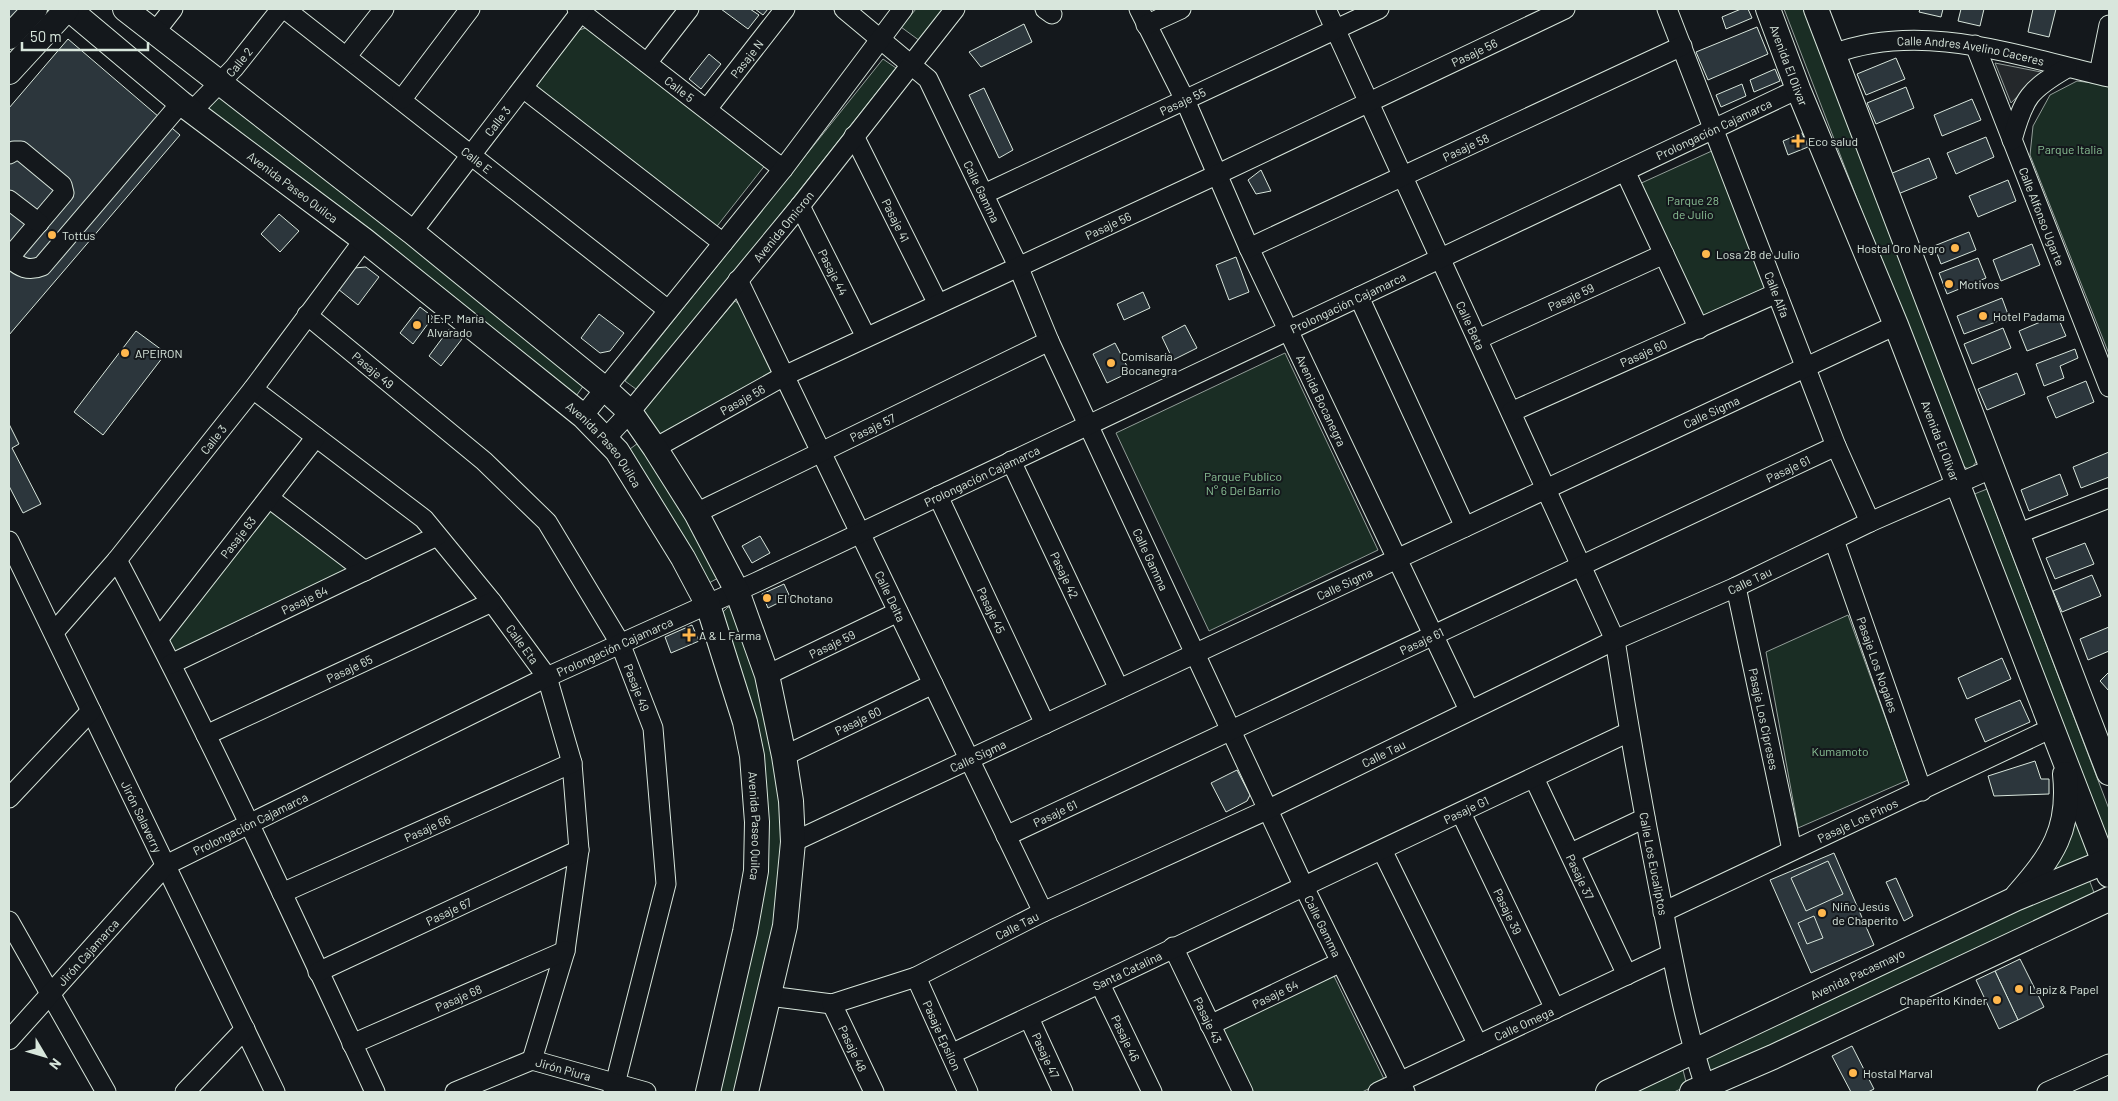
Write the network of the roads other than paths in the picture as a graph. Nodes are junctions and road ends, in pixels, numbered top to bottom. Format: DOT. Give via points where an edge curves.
graph roads {
  1 [pos="35,9"];
  2 [pos="68,9"];
  3 [pos="125,9"];
  4 [pos="172,9"];
  5 [pos="281,9"];
  6 [pos="285,9"];
  7 [pos="384,9"];
  8 [pos="470,9"];
  9 [pos="689,9"];
  10 [pos="785,9"];
  11 [pos="844,9"];
  12 [pos="903,9"];
  13 [pos="955,9"];
  14 [pos="1182,9"];
  15 [pos="1326,9"];
  16 [pos="1379,9"];
  17 [pos="1565,9"];
  18 [pos="1667,9"];
  19 [pos="1768,9"];
  20 [pos="1816,9"];
  21 [pos="580,10"];
  22 [pos="1142,17"];
  23 [pos="2109,25"];
  24 [pos="1336,29"];
  25 [pos="155,32"];
  26 [pos="9,37"];
  27 [pos="881,38"];
  28 [pos="1682,46"];
  29 [pos="1975,46"];
  30 [pos="1833,54"];
  31 [pos="347,56"];
  32 [pos="647,63"];
  33 [pos="911,64"];
  34 [pos="2067,68"];
  35 [pos="9,72"];
  36 [pos="2104,76"];
  37 [pos="219,82"];
  38 [pos="523,88"];
  39 [pos="1798,89"];
  40 [pos="402,99"];
  41 [pos="1185,100"];
  42 [pos="1369,102"];
  43 [pos="186,107"];
  44 [pos="707,109"];
  45 [pos="1714,130"];
  46 [pos="854,136"];
  47 [pos="2012,140"];
  48 [pos="9,154"];
  49 [pos="470,155"];
  50 [pos="783,169"];
  51 [pos="1625,171"];
  52 [pos="1216,175"];
  53 [pos="1403,176"];
  54 [pos="984,194"];
  55 [pos="9,200"];
  56 [pos="800,206"];
  57 [pos="39,223"];
  58 [pos="412,232"];
  59 [pos="364,240"];
  60 [pos="723,243"];
  61 [pos="1249,248"];
  62 [pos="1664,254"];
  63 [pos="9,258"];
  64 [pos="1441,258"];
  65 [pos="1018,266"];
  66 [pos="738,280"];
  67 [pos="1777,293"];
  68 [pos="1359,297"];
  69 [pos="938,304"];
  70 [pos="668,310"];
  71 [pos="307,315"];
  72 [pos="1896,325"];
  73 [pos="1699,328"];
  74 [pos="1289,330"];
  75 [pos="866,337"];
  76 [pos="1478,339"];
  77 [pos="1049,341"];
  78 [pos="1806,367"];
  79 [pos="784,376"];
  80 [pos="2109,387"];
  81 [pos="253,389"];
  82 [pos="605,389"];
  83 [pos="630,412"];
  84 [pos="1511,412"];
  85 [pos="583,416"];
  86 [pos="1089,425"];
  87 [pos="316,437"];
  88 [pos="606,438"];
  89 [pos="1836,446"];
  90 [pos="655,448"];
  91 [pos="820,451"];
  92 [pos="1011,462"];
  93 [pos="1991,470"];
  94 [pos="1958,483"];
  95 [pos="1546,489"];
  96 [pos="938,496"];
  97 [pos="269,498"];
  98 [pos="2109,498"];
  99 [pos="696,513"];
  100 [pos="1870,522"];
  101 [pos="1465,526"];
  102 [pos="860,533"];
  103 [pos="2017,534"];
  104 [pos="437,536"];
  105 [pos="1834,540"];
  106 [pos="11,552"];
  107 [pos="1396,559"];
  108 [pos="117,560"];
  109 [pos="1581,565"];
  110 [pos="365,571"];
  111 [pos="1736,587"];
  112 [pos="737,591"];
  113 [pos="492,602"];
  114 [pos="708,605"];
  115 [pos="898,612"];
  116 [pos="54,632"];
  117 [pos="1432,634"];
  118 [pos="159,638"];
  119 [pos="1615,640"];
  120 [pos="620,643"];
  121 [pos="1196,653"];
  122 [pos="171,664"];
  123 [pos="767,675"];
  124 [pos="547,677"];
  125 [pos="933,684"];
  126 [pos="1119,689"];
  127 [pos="2082,700"];
  128 [pos="1469,710"];
  129 [pos="92,711"];
  130 [pos="1045,724"];
  131 [pos="2052,728"];
  132 [pos="2109,728"];
  133 [pos="1232,729"];
  134 [pos="1628,732"];
  135 [pos="206,735"];
  136 [pos="2062,752"];
  137 [pos="784,756"];
  138 [pos="969,760"];
  139 [pos="572,763"];
  140 [pos="2109,773"];
  141 [pos="1534,778"];
  142 [pos="1922,791"];
  143 [pos="9,798"];
  144 [pos="1269,809"];
  145 [pos="1461,813"];
  146 [pos="1645,818"];
  147 [pos="249,824"];
  148 [pos="1006,836"];
  149 [pos="793,842"];
  150 [pos="578,850"];
  151 [pos="1382,850"];
  152 [pos="1792,850"];
  153 [pos="1571,853"];
  154 [pos="166,865"];
  155 [pos="2108,865"];
  156 [pos="1304,887"];
  157 [pos="282,893"];
  158 [pos="2015,899"];
  159 [pos="2109,899"];
  160 [pos="1043,912"];
  161 [pos="1664,912"];
  162 [pos="9,921"];
  163 [pos="1173,947"];
  164 [pos="565,951"];
  165 [pos="1671,954"];
  166 [pos="1341,962"];
  167 [pos="318,972"];
  168 [pos="1628,975"];
  169 [pos="916,977"];
  170 [pos="1100,984"];
  171 [pos="51,994"];
  172 [pos="769,996"];
  173 [pos="832,1004"];
  174 [pos="1555,1009"];
  175 [pos="1029,1018"];
  176 [pos="1210,1025"];
  177 [pos="245,1029"];
  178 [pos="9,1040"];
  179 [pos="352,1044"];
  180 [pos="1478,1045"];
  181 [pos="1694,1052"];
  182 [pos="951,1054"];
  183 [pos="532,1060"];
  184 [pos="2109,1064"];
  185 [pos="1403,1087"];
  186 [pos="614,1088"];
  187 [pos="1698,1089"];
  188 [pos="106,1092"];
  189 [pos="185,1092"];
  190 [pos="275,1092"];
  191 [pos="375,1092"];
  192 [pos="455,1092"];
  193 [pos="646,1092"];
  194 [pos="708,1092"];
  195 [pos="746,1092"];
  196 [pos="874,1092"];
  197 [pos="968,1092"];
  198 [pos="1063,1092"];
  199 [pos="1152,1092"];
  200 [pos="1243,1092"];
  201 [pos="1378,1092"];
  202 [pos="1608,1092"];
  203 [pos="2047,1092"];
  1 -- 26 [label="main road"];
  2 -- 35 [label="main road"];
  2 -- 43 [label="main road, Avenida Paseo Quilca"];
  3 -- 25 [label="main road"];
  4 -- 25 [label="street"];
  5 -- 37 [label="street, Calle 2"];
  6 -- 31 [label="street, Calle E"];
  7 -- 31 [label="street"];
  8 -- 40 [label="street"];
  9 -- 32 [label="street"];
  10 -- 44 [label="street, Pasaje N"];
  11 -- 27 [label="street, Calle Gamma"];
  12 -- 27 [label="street"];
  13 -- 33 [label="street, Avenida Omicron"];
  14 -- 22 [label="street"];
  15 -- 24 [label="street, Calle Beta"];
  16 -- 24 [label="street, Pasaje 55"];
  17 -- 42 [label="street, Pasaje 56"];
  18 -- 28 [label="street, Calle Alfa"];
  19 -- 39 [label="main road, Avenida El Olivar"];
  20 -- 30 [label="main road"];
  21 -- 32 [label="street, Calle 5"];
  21 -- 38 [label="street, Calle 3"];
  22 -- 41 [label="street, Avenida Bocanegra"];
  23 -- 36 [label="street"];
  24 -- 41 [label="street, Pasaje 55"];
  24 -- 42 [label="street, Calle Beta"];
  25 -- 37 [label="main road"];
  27 -- 33 [label="street, Calle Gamma"];
  27 -- 50 [label="street"];
  28 -- 45 [label="street, Calle Alfa"];
  28 -- 53 [label="street, Pasaje 58"];
  29 -- 30 [label="street, Calle Andres Avelino Caceres" via="1910,39 1853,46"];
  29 -- 34 [label="street, Calle Andres Avelino Caceres"];
  29 -- 47 [label="street, Calle Alfonso Ugarte"];
  30 -- 93 [label="main road"];
  31 -- 40 [label="street, Calle E"];
  32 -- 44 [label="street, Calle 5"];
  33 -- 46 [label="street, Avenida Omicron"];
  33 -- 54 [label="street, Calle Gamma" via="928,79"];
  34 -- 36 [label="street, Calle Andres Avelino Caceres"];
  34 -- 47 [label="street" via="2038,85 2026,99"];
  37 -- 43 [label="street, Calle 2"];
  37 -- 58 [label="main road"];
  38 -- 49 [label="street, Calle 3"];
  38 -- 60 [label="street"];
  39 -- 45 [label="street, Prolongación Cajamarca"];
  39 -- 72 [label="main road, Avenida El Olivar"];
  40 -- 49 [label="street, Calle E"];
  41 -- 52 [label="street, Avenida Bocanegra"];
  41 -- 54 [label="street, Pasaje 55"];
  42 -- 52 [label="street, Pasaje 56"];
  42 -- 53 [label="street, Calle Beta"];
  43 -- 59 [label="main road, Avenida Paseo Quilca"];
  43 -- 63 [label="street, Calle 2" via="42,266 32,270"];
  44 -- 50 [label="street, Calle 5"];
  45 -- 51 [label="street, Prolongación Cajamarca"];
  45 -- 67 [label="street, Calle Alfa"];
  46 -- 56 [label="street, Avenida Omicron"];
  46 -- 69 [label="street, Pasaje 41"];
  47 -- 80 [label="street, Calle Alfonso Ugarte"];
  48 -- 57 [label="street" via="21,151 62,185 64,193"];
  49 -- 58 [label="street, Calle 3"];
  49 -- 70 [label="street, Calle E"];
  50 -- 60 [label="street"];
  51 -- 62 [label="street"];
  51 -- 64 [label="street, Prolongación Cajamarca"];
  52 -- 61 [label="street, Avenida Bocanegra"];
  52 -- 65 [label="street, Pasaje 56"];
  53 -- 61 [label="street, Pasaje 58"];
  53 -- 64 [label="street, Calle Beta"];
  54 -- 65 [label="street, Calle Gamma"];
  55 -- 57 [label="street"];
  56 -- 66 [label="street, Avenida Omicron"];
  56 -- 75 [label="street, Pasaje 44"];
  57 -- 63 [label="street"];
  58 -- 82 [label="main road"];
  59 -- 71 [label="street, Calle 3"];
  59 -- 85 [label="main road, Avenida Paseo Quilca"];
  60 -- 70 [label="street"];
  61 -- 74 [label="street, Avenida Bocanegra"];
  62 -- 73 [label="street"];
  62 -- 76 [label="street, Pasaje 59"];
  64 -- 68 [label="street, Prolongación Cajamarca"];
  64 -- 76 [label="street, Calle Beta"];
  65 -- 69 [label="street, Pasaje 56"];
  65 -- 77 [label="street, Calle Gamma"];
  66 -- 79 [label="street, Calle Delta"];
  66 -- 83 [label="street, Avenida Omicron"];
  67 -- 73 [label="street, Pasaje 60"];
  67 -- 78 [label="street, Calle Alfa"];
  68 -- 74 [label="street, Prolongación Cajamarca"];
  68 -- 101 [label="street"];
  69 -- 75 [label="street, Pasaje 56"];
  70 -- 82 [label="street"];
  71 -- 81 [label="street, Calle 3"];
  71 -- 120 [label="street, Pasaje 49" via="484,461 547,522"];
  72 -- 78 [label="street, Calle Sigma"];
  72 -- 94 [label="main road, Avenida El Olivar"];
  73 -- 84 [label="street, Pasaje 60"];
  74 -- 86 [label="street, Prolongación Cajamarca"];
  74 -- 107 [label="street, Avenida Bocanegra"];
  75 -- 79 [label="street, Pasaje 56"];
  76 -- 84 [label="street, Calle Beta"];
  77 -- 86 [label="street, Calle Gamma"];
  77 -- 91 [label="street, Pasaje 57"];
  78 -- 89 [label="street, Calle Alfa"];
  78 -- 95 [label="street, Calle Sigma"];
  79 -- 90 [label="street, Pasaje 56"];
  79 -- 91 [label="street, Calle Delta"];
  81 -- 87 [label="street, Calle Eta"];
  81 -- 108 [label="street, Calle 3"];
  82 -- 83 [label="main road"];
  82 -- 85 [label="street"];
  83 -- 88 [label="street, Avenida Omicron"];
  83 -- 90 [label="main road"];
  84 -- 95 [label="street, Calle Beta"];
  85 -- 88 [label="main road, Avenida Paseo Quilca"];
  86 -- 92 [label="street, Prolongación Cajamarca"];
  86 -- 121 [label="street, Calle Gamma"];
  87 -- 97 [label="street, Pasaje 63"];
  87 -- 104 [label="street, Calle Eta" via="424,519"];
  88 -- 114 [label="main road, Avenida Paseo Quilca" via="683,558"];
  89 -- 100 [label="street, Calle Alfa"];
  89 -- 109 [label="street, Pasaje 61"];
  90 -- 99 [label="main road"];
  91 -- 99 [label="street, Pasaje 57"];
  91 -- 102 [label="street, Calle Delta"];
  92 -- 96 [label="street, Prolongación Cajamarca"];
  92 -- 126 [label="street, Pasaje 42"];
  93 -- 94 [label="street, Calle Tau"];
  93 -- 103 [label="main road"];
  94 -- 100 [label="street, Calle Tau"];
  94 -- 131 [label="main road, Avenida El Olivar"];
  95 -- 101 [label="street, Calle Sigma"];
  95 -- 109 [label="street, Calle Beta"];
  96 -- 102 [label="street, Prolongación Cajamarca"];
  96 -- 130 [label="street, Pasaje 45"];
  97 -- 110 [label="street"];
  97 -- 118 [label="street, Pasaje 63"];
  98 -- 103 [label="street"];
  99 -- 112 [label="main road"];
  100 -- 105 [label="street, Calle Tau"];
  101 -- 107 [label="street, Calle Sigma"];
  102 -- 112 [label="street, Prolongación Cajamarca"];
  102 -- 115 [label="street, Calle Delta"];
  103 -- 127 [label="main road"];
  104 -- 110 [label="street, Pasaje 64"];
  104 -- 113 [label="street, Calle Eta"];
  105 -- 111 [label="street, Calle Tau"];
  105 -- 142 [label="street, Pasaje Los Nogales"];
  106 -- 116 [label="street, Jirón Salaverry"];
  107 -- 117 [label="street, Avenida Bocanegra"];
  107 -- 121 [label="street, Calle Sigma"];
  108 -- 116 [label="street, Calle 3"];
  108 -- 118 [label="street"];
  109 -- 117 [label="street, Pasaje 61"];
  109 -- 119 [label="street, Calle Beta"];
  110 -- 122 [label="street, Pasaje 64"];
  111 -- 119 [label="street, Calle Tau"];
  111 -- 152 [label="street, Pasaje Los Cipreses"];
  112 -- 114 [label="street, Prolongación Cajamarca"];
  112 -- 123 [label="main road"];
  113 -- 124 [label="street, Calle Eta"];
  113 -- 135 [label="street, Pasaje 65"];
  114 -- 120 [label="street, Prolongación Cajamarca"];
  114 -- 194 [label="main road, Avenida Paseo Quilca" via="745,722 752,756 757,822 756,871 745,932"];
  115 -- 123 [label="street, Pasaje 59"];
  115 -- 125 [label="street, Calle Delta"];
  116 -- 129 [label="street, Jirón Salaverry"];
  117 -- 128 [label="street, Avenida Bocanegra"];
  117 -- 133 [label="street, Pasaje 61"];
  118 -- 122 [label="street"];
  119 -- 128 [label="street, Calle Tau"];
  119 -- 134 [label="street, Calle Los Eucaliptos"];
  120 -- 124 [label="street, Prolongación Cajamarca"];
  120 -- 186 [label="street, Pasaje 49" via="654,728 666,884"];
  121 -- 126 [label="street, Calle Sigma"];
  121 -- 133 [label="street, Calle Gamma"];
  122 -- 135 [label="street"];
  123 -- 137 [label="main road"];
  124 -- 139 [label="street, Calle Eta"];
  124 -- 147 [label="street, Prolongación Cajamarca"];
  125 -- 137 [label="street, Pasaje 60"];
  125 -- 138 [label="street, Calle Delta"];
  126 -- 130 [label="street, Calle Sigma"];
  127 -- 132 [label="main road"];
  127 -- 140 [label="main road"];
  128 -- 144 [label="street, Calle Tau"];
  129 -- 143 [label="street"];
  129 -- 154 [label="street, Jirón Salaverry"];
  130 -- 138 [label="street, Calle Sigma"];
  131 -- 136 [label="main road, Avenida El Olivar"];
  131 -- 142 [label="street, Pasaje Los Pinos"];
  133 -- 144 [label="street, Calle Gamma"];
  133 -- 148 [label="street, Pasaje 61"];
  134 -- 141 [label="street, Pasaje G1"];
  134 -- 146 [label="street, Calle Los Eucaliptos"];
  135 -- 147 [label="street"];
  136 -- 155 [label="main road, Avenida El Olivar"];
  136 -- 158 [label="main road" via="2066,783 2061,834 2046,863"];
  137 -- 149 [label="main road"];
  138 -- 148 [label="street, Calle Delta"];
  138 -- 149 [label="street, Calle Sigma"];
  139 -- 150 [label="street, Calle Eta"];
  139 -- 157 [label="street, Pasaje 66"];
  141 -- 145 [label="street, Pasaje G1"];
  141 -- 153 [label="street, Pasaje 37"];
  142 -- 152 [label="street, Pasaje Los Pinos"];
  144 -- 156 [label="street, Calle Gamma"];
  144 -- 160 [label="street, Calle Tau"];
  145 -- 151 [label="street, Pasaje G1"];
  145 -- 174 [label="street, Pasaje 39"];
  146 -- 153 [label="street"];
  146 -- 161 [label="street, Calle Los Eucaliptos"];
  147 -- 154 [label="street, Prolongación Cajamarca"];
  147 -- 157 [label="street"];
  148 -- 160 [label="street, Calle Delta"];
  149 -- 172 [label="main road" via="784,926"];
  150 -- 164 [label="street, Calle Eta"];
  150 -- 167 [label="street, Pasaje 67"];
  151 -- 156 [label="street, Pasaje G1"];
  151 -- 180 [label="street"];
  152 -- 161 [label="street, Pasaje Los Pinos"];
  153 -- 168 [label="street, Pasaje 37"];
  154 -- 171 [label="street, Jirón Cajamarca"];
  154 -- 177 [label="street, Jirón Salaverry"];
  155 -- 158 [label="main road, Avenida Pacasmayo"];
  156 -- 163 [label="street, Santa Catalina"];
  156 -- 166 [label="street, Calle Gamma"];
  157 -- 167 [label="street"];
  158 -- 181 [label="main road, Avenida Pacasmayo"];
  159 -- 187 [label="main road"];
  160 -- 169 [label="street, Calle Tau"];
  161 -- 165 [label="street, Calle Los Eucaliptos"];
  162 -- 171 [label="street"];
  163 -- 170 [label="street, Santa Catalina"];
  163 -- 176 [label="street, Pasaje 43"];
  164 -- 179 [label="street, Pasaje 68"];
  164 -- 183 [label="street, Calle Eta"];
  165 -- 168 [label="street, Calle Omega"];
  165 -- 181 [label="street, Calle Los Eucaliptos"];
  166 -- 176 [label="street, Pasaje 64"];
  166 -- 185 [label="street, Calle Gamma"];
  167 -- 179 [label="street"];
  168 -- 174 [label="street, Calle Omega"];
  169 -- 173 [label="street, Calle Tau"];
  169 -- 182 [label="street, Pasaje Epsilon"];
  170 -- 175 [label="street, Santa Catalina"];
  170 -- 199 [label="street, Pasaje 46"];
  171 -- 178 [label="street, Jirón Cajamarca"];
  171 -- 188 [label="street"];
  172 -- 173 [label="street, Calle Tau"];
  172 -- 195 [label="main road"];
  173 -- 196 [label="street, Pasaje 48"];
  174 -- 180 [label="street, Calle Omega"];
  175 -- 182 [label="street, Santa Catalina"];
  175 -- 198 [label="street, Pasaje 47"];
  176 -- 200 [label="street, Pasaje 43"];
  177 -- 189 [label="street"];
  177 -- 190 [label="street, Jirón Salaverry"];
  179 -- 191 [label="street"];
  180 -- 185 [label="street, Calle Omega"];
  181 -- 187 [label="street, Calle Los Eucaliptos"];
  181 -- 202 [label="main road, Avenida Pacasmayo"];
  182 -- 197 [label="street, Pasaje Epsilon"];
  183 -- 186 [label="street, Jirón Piura"];
  183 -- 192 [label="street, Jirón Piura"];
  184 -- 203 [label="street"];
  185 -- 201 [label="street, Calle Omega"];
  186 -- 193 [label="street, Jirón Piura"];
}
